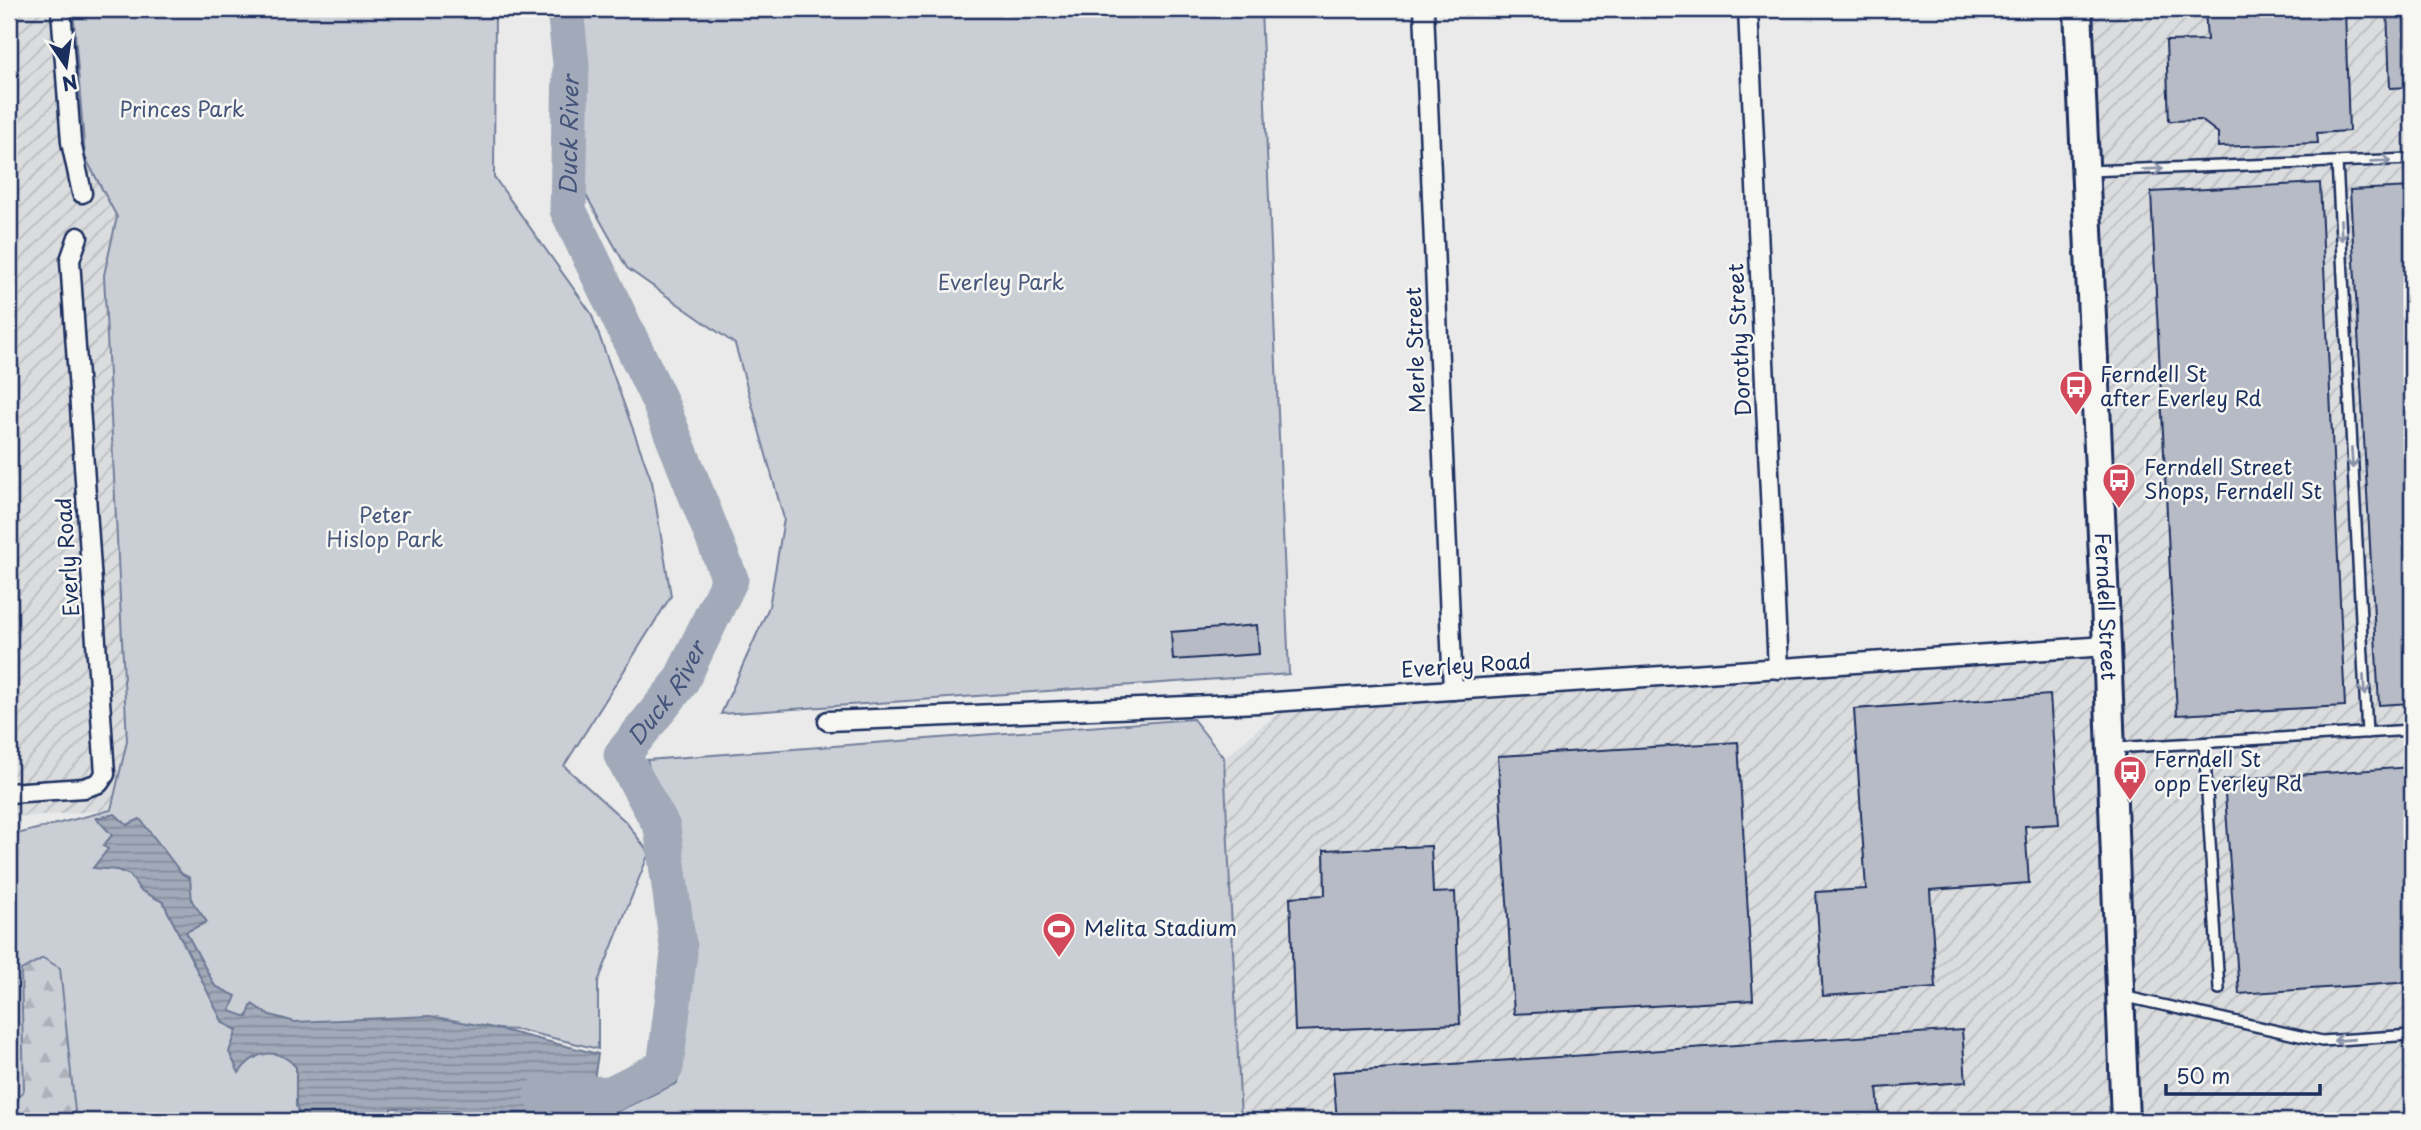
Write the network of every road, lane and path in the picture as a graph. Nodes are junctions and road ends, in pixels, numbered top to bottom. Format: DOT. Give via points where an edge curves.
graph roads {
  1 [pos="61,9"];
  2 [pos="1424,9"];
  3 [pos="1748,9"];
  4 [pos="2078,9"];
  5 [pos="2412,159"];
  6 [pos="2337,162"];
  7 [pos="2085,172"];
  8 [pos="82,193"];
  9 [pos="78,237"];
  10 [pos="2107,646"];
  11 [pos="1778,669"];
  12 [pos="1453,690"];
  13 [pos="828,721"];
  14 [pos="2412,730"];
  15 [pos="2367,733"];
  16 [pos="2204,743"];
  17 [pos="2111,749"];
  18 [pos="9,793"];
  19 [pos="2219,989"];
  20 [pos="2120,996"];
  21 [pos="2412,1035"];
  22 [pos="2125,1121"];
  1 -- 8 [label="street" via="71,142"];
  2 -- 12 [label="street, Merle Street"];
  3 -- 11 [label="street, Dorothy Street"];
  4 -- 7 [label="main road, Ferndell Street"];
  6 -- 5 [label="lane, one-way"];
  7 -- 6 [label="lane, one-way"];
  6 -- 15 [label="lane, one-way"];
  7 -- 10 [label="main road, Ferndell Street"];
  9 -- 18 [label="street, Everly Road" via="70,260 105,774 99,783 84,789"];
  10 -- 11 [label="street, Everley Road"];
  10 -- 17 [label="main road, Ferndell Street"];
  11 -- 12 [label="street, Everley Road"];
  12 -- 13 [label="street, Everley Road"];
  14 -- 15 [label="lane"];
  15 -- 16 [label="lane"];
  16 -- 17 [label="lane"];
  16 -- 19 [label="lane"];
  17 -- 20 [label="main road, Ferndell Street"];
  21 -- 20 [label="lane, one-way" via="2322,1041"];
  20 -- 22 [label="main road, Ferndell Street"];
}
